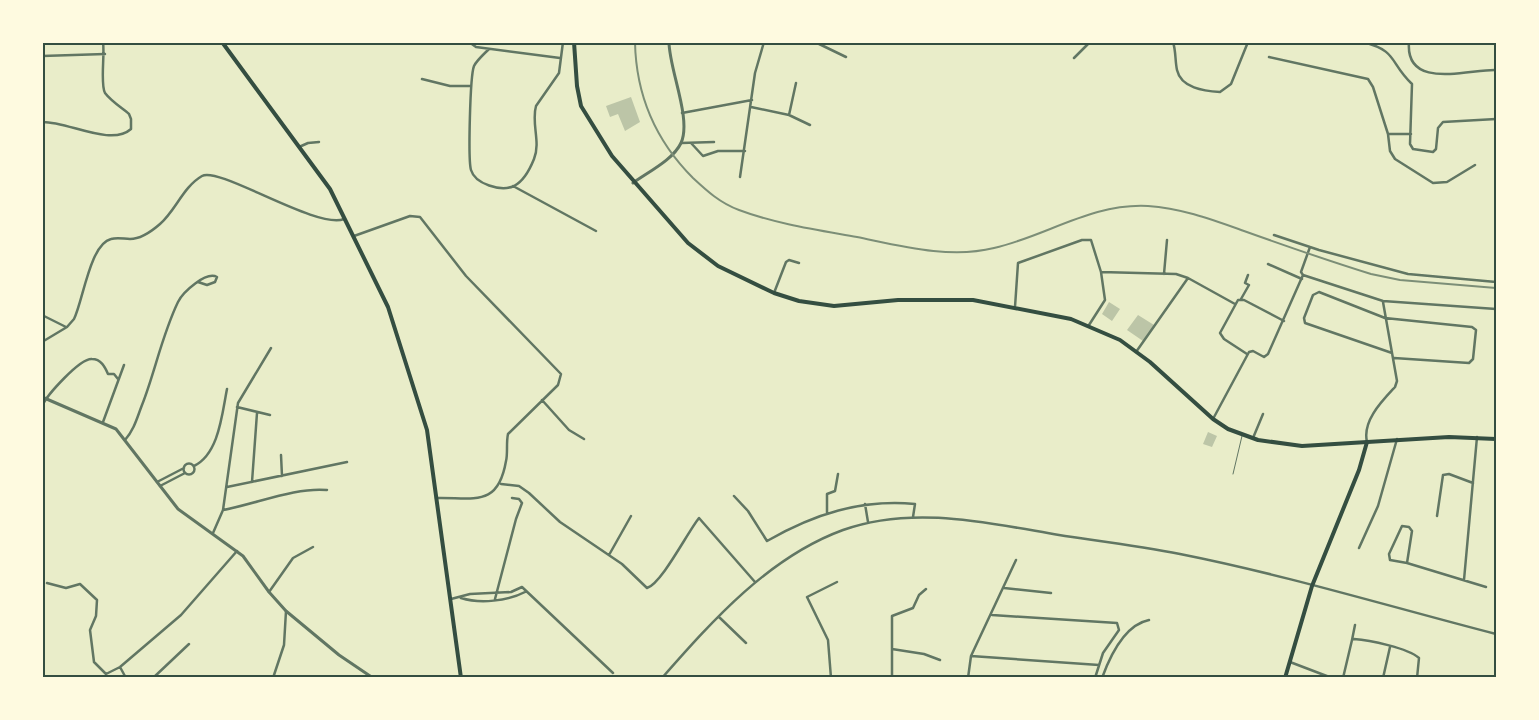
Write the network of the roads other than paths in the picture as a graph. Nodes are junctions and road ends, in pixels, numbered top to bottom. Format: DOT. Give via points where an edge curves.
graph roads {
  1 [pos="103,42"];
  2 [pos="222,42"];
  3 [pos="469,42"];
  4 [pos="563,42"];
  5 [pos="574,42"];
  6 [pos="669,42"];
  7 [pos="764,42"];
  8 [pos="815,42"];
  9 [pos="1090,42"];
  10 [pos="1173,42"];
  11 [pos="1248,42"];
  12 [pos="1363,42"];
  13 [pos="1409,42"];
  14 [pos="489,49"];
  15 [pos="104,54"];
  16 [pos="42,56"];
  17 [pos="846,57"];
  18 [pos="1269,57"];
  19 [pos="560,58"];
  20 [pos="1074,58"];
  21 [pos="1496,70"];
  22 [pos="422,80"];
  23 [pos="796,83"];
  24 [pos="471,86"];
  25 [pos="752,100"];
  26 [pos="751,107"];
  27 [pos="682,113"];
  28 [pos="789,116"];
  29 [pos="1496,119"];
  30 [pos="42,122"];
  31 [pos="810,125"];
  32 [pos="1388,134"];
  33 [pos="1411,134"];
  34 [pos="319,142"];
  35 [pos="714,142"];
  36 [pos="681,143"];
  37 [pos="691,143"];
  38 [pos="299,147"];
  39 [pos="745,151"];
  40 [pos="1475,165"];
  41 [pos="740,177"];
  42 [pos="633,183"];
  43 [pos="513,186"];
  44 [pos="345,218"];
  45 [pos="596,231"];
  46 [pos="1274,235"];
  47 [pos="354,236"];
  48 [pos="1167,240"];
  49 [pos="1310,247"];
  50 [pos="798,263"];
  51 [pos="1268,264"];
  52 [pos="1101,272"];
  53 [pos="1164,274"];
  54 [pos="1248,275"];
  55 [pos="1303,275"];
  56 [pos="1188,278"];
  57 [pos="1302,279"];
  58 [pos="198,282"];
  59 [pos="1496,282"];
  60 [pos="774,293"];
  61 [pos="1241,299"];
  62 [pos="1383,301"];
  63 [pos="1235,304"];
  64 [pos="1015,308"];
  65 [pos="1496,309"];
  66 [pos="42,315"];
  67 [pos="1385,318"];
  68 [pos="1284,321"];
  69 [pos="1089,325"];
  70 [pos="66,328"];
  71 [pos="42,342"];
  72 [pos="272,348"];
  73 [pos="1136,352"];
  74 [pos="1247,354"];
  75 [pos="1392,354"];
  76 [pos="1394,358"];
  77 [pos="124,365"];
  78 [pos="118,379"];
  79 [pos="227,389"];
  80 [pos="44,398"];
  81 [pos="542,400"];
  82 [pos="42,406"];
  83 [pos="237,407"];
  84 [pos="257,413"];
  85 [pos="1262,414"];
  86 [pos="270,415"];
  87 [pos="1213,419"];
  88 [pos="103,422"];
  89 [pos="1242,435"];
  90 [pos="584,438"];
  91 [pos="1254,438"];
  92 [pos="1477,438"];
  93 [pos="1397,439"];
  94 [pos="1496,439"];
  95 [pos="125,440"];
  96 [pos="1367,442"];
  97 [pos="281,455"];
  98 [pos="347,462"];
  99 [pos="194,466"];
  100 [pos="184,468"];
  101 [pos="186,473"];
  102 [pos="838,474"];
  103 [pos="1233,474"];
  104 [pos="282,476"];
  105 [pos="157,482"];
  106 [pos="252,482"];
  107 [pos="1473,483"];
  108 [pos="501,484"];
  109 [pos="160,486"];
  110 [pos="227,487"];
  111 [pos="328,490"];
  112 [pos="734,496"];
  113 [pos="436,498"];
  114 [pos="512,498"];
  115 [pos="866,504"];
  116 [pos="223,510"];
  117 [pos="827,512"];
  118 [pos="631,516"];
  119 [pos="1437,516"];
  120 [pos="913,518"];
  121 [pos="868,523"];
  122 [pos="213,533"];
  123 [pos="313,547"];
  124 [pos="1360,548"];
  125 [pos="237,551"];
  126 [pos="609,554"];
  127 [pos="1016,560"];
  128 [pos="1408,563"];
  129 [pos="1464,580"];
  130 [pos="755,582"];
  131 [pos="837,582"];
  132 [pos="47,583"];
  133 [pos="1312,586"];
  134 [pos="1486,587"];
  135 [pos="1004,588"];
  136 [pos="926,589"];
  137 [pos="269,592"];
  138 [pos="525,592"];
  139 [pos="497,593"];
  140 [pos="1051,593"];
  141 [pos="461,598"];
  142 [pos="449,599"];
  143 [pos="495,599"];
  144 [pos="286,611"];
  145 [pos="992,615"];
  146 [pos="719,617"];
  147 [pos="1149,620"];
  148 [pos="1355,625"];
  149 [pos="1496,634"];
  150 [pos="1352,640"];
  151 [pos="746,643"];
  152 [pos="189,644"];
  153 [pos="1390,647"];
  154 [pos="892,649"];
  155 [pos="971,656"];
  156 [pos="940,660"];
  157 [pos="1288,662"];
  158 [pos="1099,665"];
  159 [pos="120,667"];
  160 [pos="109,673"];
  161 [pos="613,673"];
  162 [pos="462,677"];
  163 [pos="108,678"];
  164 [pos="126,678"];
  165 [pos="153,678"];
  166 [pos="273,678"];
  167 [pos="373,678"];
  168 [pos="662,678"];
  169 [pos="831,678"];
  170 [pos="892,678"];
  171 [pos="968,678"];
  172 [pos="1095,678"];
  173 [pos="1102,678"];
  174 [pos="1285,678"];
  175 [pos="1332,678"];
  176 [pos="1343,678"];
  177 [pos="1383,678"];
  178 [pos="1417,678"];
  1 -- 15 [label="street"];
  2 -- 38 [label="main road"];
  3 -- 14 [label="street"];
  4 -- 19 [label="street"];
  5 -- 42 [label="main road" via="580,106"];
  6 -- 27 [label="street"];
  7 -- 25 [label="street"];
  8 -- 17 [label="street"];
  9 -- 20 [label="street"];
  10 -- 11 [label="street" via="1177,69 1183,82 1217,92 1231,84"];
  12 -- 33 [label="street" via="1386,50 1412,84"];
  13 -- 21 [label="street" via="1412,63 1428,72 1444,75"];
  14 -- 19 [label="street"];
  14 -- 24 [label="street" via="475,65"];
  15 -- 16 [label="street"];
  15 -- 30 [label="street" via="105,93 129,114 131,129 125,134 106,135"];
  18 -- 32 [label="street" via="1368,80"];
  19 -- 43 [label="street" via="559,73 534,112 535,158 522,180"];
  22 -- 24 [label="street" via="450,86"];
  23 -- 28 [label="street"];
  24 -- 43 [label="street" via="471,170 480,182"];
  25 -- 26 [label="street"];
  25 -- 27 [label="street"];
  26 -- 28 [label="street"];
  26 -- 39 [label="street"];
  27 -- 36 [label="street"];
  28 -- 31 [label="street"];
  29 -- 33 [label="street" via="1443,122 1439,126 1433,152 1413,149"];
  32 -- 33 [label="street"];
  32 -- 40 [label="street" via="1390,151 1395,159 1433,183 1447,182"];
  34 -- 38 [label="street"];
  35 -- 37 [label="street"];
  36 -- 37 [label="street"];
  36 -- 42 [label="street"];
  37 -- 39 [label="street" via="703,156 718,150"];
  38 -- 44 [label="main road" via="330,189"];
  39 -- 41 [label="street"];
  42 -- 60 [label="main road" via="702,255"];
  43 -- 45 [label="street"];
  44 -- 47 [label="main road"];
  44 -- 70 [label="street" via="334,220 283,204 222,177 207,174 193,183 155,229 140,237 112,238 104,243 94,259 76,315"];
  46 -- 49 [label="street"];
  47 -- 81 [label="street" via="410,216 420,217 466,276 558,370 561,380"];
  47 -- 113 [label="main road" via="388,307 420,404 430,445"];
  48 -- 53 [label="street"];
  49 -- 55 [label="street" via="1302,266"];
  49 -- 59 [label="street" via="1408,274"];
  50 -- 60 [label="street" via="786,262"];
  51 -- 57 [label="street"];
  52 -- 53 [label="street"];
  52 -- 64 [label="street" via="1093,242 1088,240 1018,263"];
  52 -- 69 [label="street" via="1105,300"];
  53 -- 56 [label="street"];
  54 -- 61 [label="street" via="1245,282 1249,285"];
  55 -- 57 [label="street"];
  55 -- 62 [label="street"];
  56 -- 63 [label="street"];
  56 -- 73 [label="street"];
  57 -- 68 [label="street"];
  58 -- 58 [label="street" via="209,276 217,277 208,285"];
  58 -- 95 [label="street" via="178,302 132,433"];
  60 -- 64 [label="main road" via="815,305 956,298"];
  61 -- 63 [label="street"];
  61 -- 68 [label="street"];
  62 -- 65 [label="street"];
  62 -- 67 [label="street"];
  63 -- 74 [label="street" via="1220,330 1221,336"];
  64 -- 69 [label="main road"];
  66 -- 70 [label="street"];
  67 -- 75 [label="street"];
  67 -- 75 [label="street" via="1317,292 1304,318 1307,324"];
  67 -- 76 [label="street" via="1472,327 1476,332 1473,359 1469,363"];
  68 -- 74 [label="street" via="1266,356 1253,351"];
  69 -- 73 [label="main road"];
  70 -- 71 [label="street"];
  72 -- 83 [label="street"];
  73 -- 87 [label="main road"];
  74 -- 87 [label="street"];
  75 -- 76 [label="street"];
  76 -- 96 [label="street" via="1395,387 1369,420"];
  77 -- 78 [label="street"];
  78 -- 80 [label="street" via="114,374 108,374 102,363 87,360"];
  78 -- 88 [label="street"];
  79 -- 99 [label="street" via="222,416 208,456"];
  80 -- 82 [label="street"];
  80 -- 88 [label="street"];
  81 -- 90 [label="street" via="569,430"];
  81 -- 108 [label="street" via="508,434"];
  83 -- 84 [label="street"];
  83 -- 110 [label="street"];
  84 -- 86 [label="street"];
  84 -- 106 [label="street"];
  85 -- 91 [label="street"];
  87 -- 89 [label="main road"];
  88 -- 95 [label="street" via="116,429"];
  89 -- 91 [label="main road"];
  89 -- 103 [label="lane"];
  91 -- 96 [label="main road" via="1302,446"];
  92 -- 93 [label="main road"];
  92 -- 94 [label="main road"];
  92 -- 107 [label="street"];
  93 -- 96 [label="main road"];
  93 -- 124 [label="street" via="1378,506"];
  95 -- 105 [label="street"];
  96 -- 133 [label="main road" via="1359,470"];
  97 -- 104 [label="street"];
  98 -- 104 [label="street"];
  99 -- 100 [label="street" via="188,464"];
  99 -- 101 [label="street" via="193,472"];
  100 -- 101 [label="street"];
  100 -- 105 [label="street"];
  101 -- 109 [label="street"];
  102 -- 117 [label="street" via="835,491 827,494"];
  104 -- 106 [label="street"];
  105 -- 109 [label="street"];
  106 -- 110 [label="street"];
  107 -- 119 [label="street" via="1442,475"];
  107 -- 129 [label="street"];
  108 -- 113 [label="street" via="487,497"];
  108 -- 126 [label="street" via="526,490 560,522"];
  109 -- 122 [label="street" via="178,509"];
  110 -- 116 [label="street"];
  111 -- 116 [label="street" via="304,489"];
  112 -- 117 [label="street" via="767,540"];
  113 -- 142 [label="main road"];
  114 -- 139 [label="street" via="519,498 522,504"];
  115 -- 117 [label="street"];
  115 -- 120 [label="street" via="914,504"];
  115 -- 121 [label="street"];
  116 -- 122 [label="street"];
  118 -- 126 [label="street"];
  120 -- 121 [label="street"];
  120 -- 133 [label="street" via="975,522 1179,553"];
  121 -- 130 [label="street" via="841,531 792,556"];
  122 -- 125 [label="street"];
  123 -- 137 [label="street" via="293,558"];
  125 -- 137 [label="street"];
  125 -- 159 [label="street" via="181,615"];
  126 -- 130 [label="street" via="648,589 663,573 699,518"];
  127 -- 135 [label="street"];
  128 -- 128 [label="street" via="1390,560 1389,557 1402,526 1412,531"];
  128 -- 129 [label="street"];
  129 -- 134 [label="street"];
  130 -- 146 [label="street"];
  131 -- 169 [label="street" via="806,597 828,640"];
  132 -- 160 [label="street" via="66,588 80,584 97,600 96,616 90,630 91,648 95,665"];
  133 -- 149 [label="street"];
  133 -- 157 [label="main road"];
  135 -- 140 [label="street"];
  135 -- 145 [label="street"];
  136 -- 154 [label="street" via="913,608 892,616"];
  137 -- 144 [label="street"];
  138 -- 139 [label="street" via="522,587"];
  138 -- 143 [label="street" via="512,598"];
  138 -- 161 [label="street"];
  139 -- 141 [label="street" via="470,594"];
  139 -- 143 [label="street"];
  141 -- 142 [label="street"];
  141 -- 143 [label="street" via="471,601"];
  142 -- 162 [label="main road"];
  144 -- 166 [label="street" via="284,645"];
  144 -- 167 [label="street" via="339,655"];
  145 -- 155 [label="street"];
  145 -- 158 [label="street" via="1117,623 1119,630"];
  146 -- 151 [label="street"];
  146 -- 168 [label="street"];
  147 -- 173 [label="street" via="1138,624 1116,647"];
  148 -- 150 [label="street"];
  150 -- 153 [label="street"];
  150 -- 176 [label="street"];
  152 -- 165 [label="street"];
  153 -- 177 [label="street"];
  153 -- 178 [label="street" via="1419,658"];
  154 -- 156 [label="street"];
  154 -- 170 [label="street"];
  155 -- 158 [label="street"];
  155 -- 171 [label="street"];
  157 -- 174 [label="main road"];
  157 -- 175 [label="street"];
  158 -- 172 [label="street"];
  159 -- 160 [label="street"];
  159 -- 164 [label="street"];
  160 -- 163 [label="street"];
}
